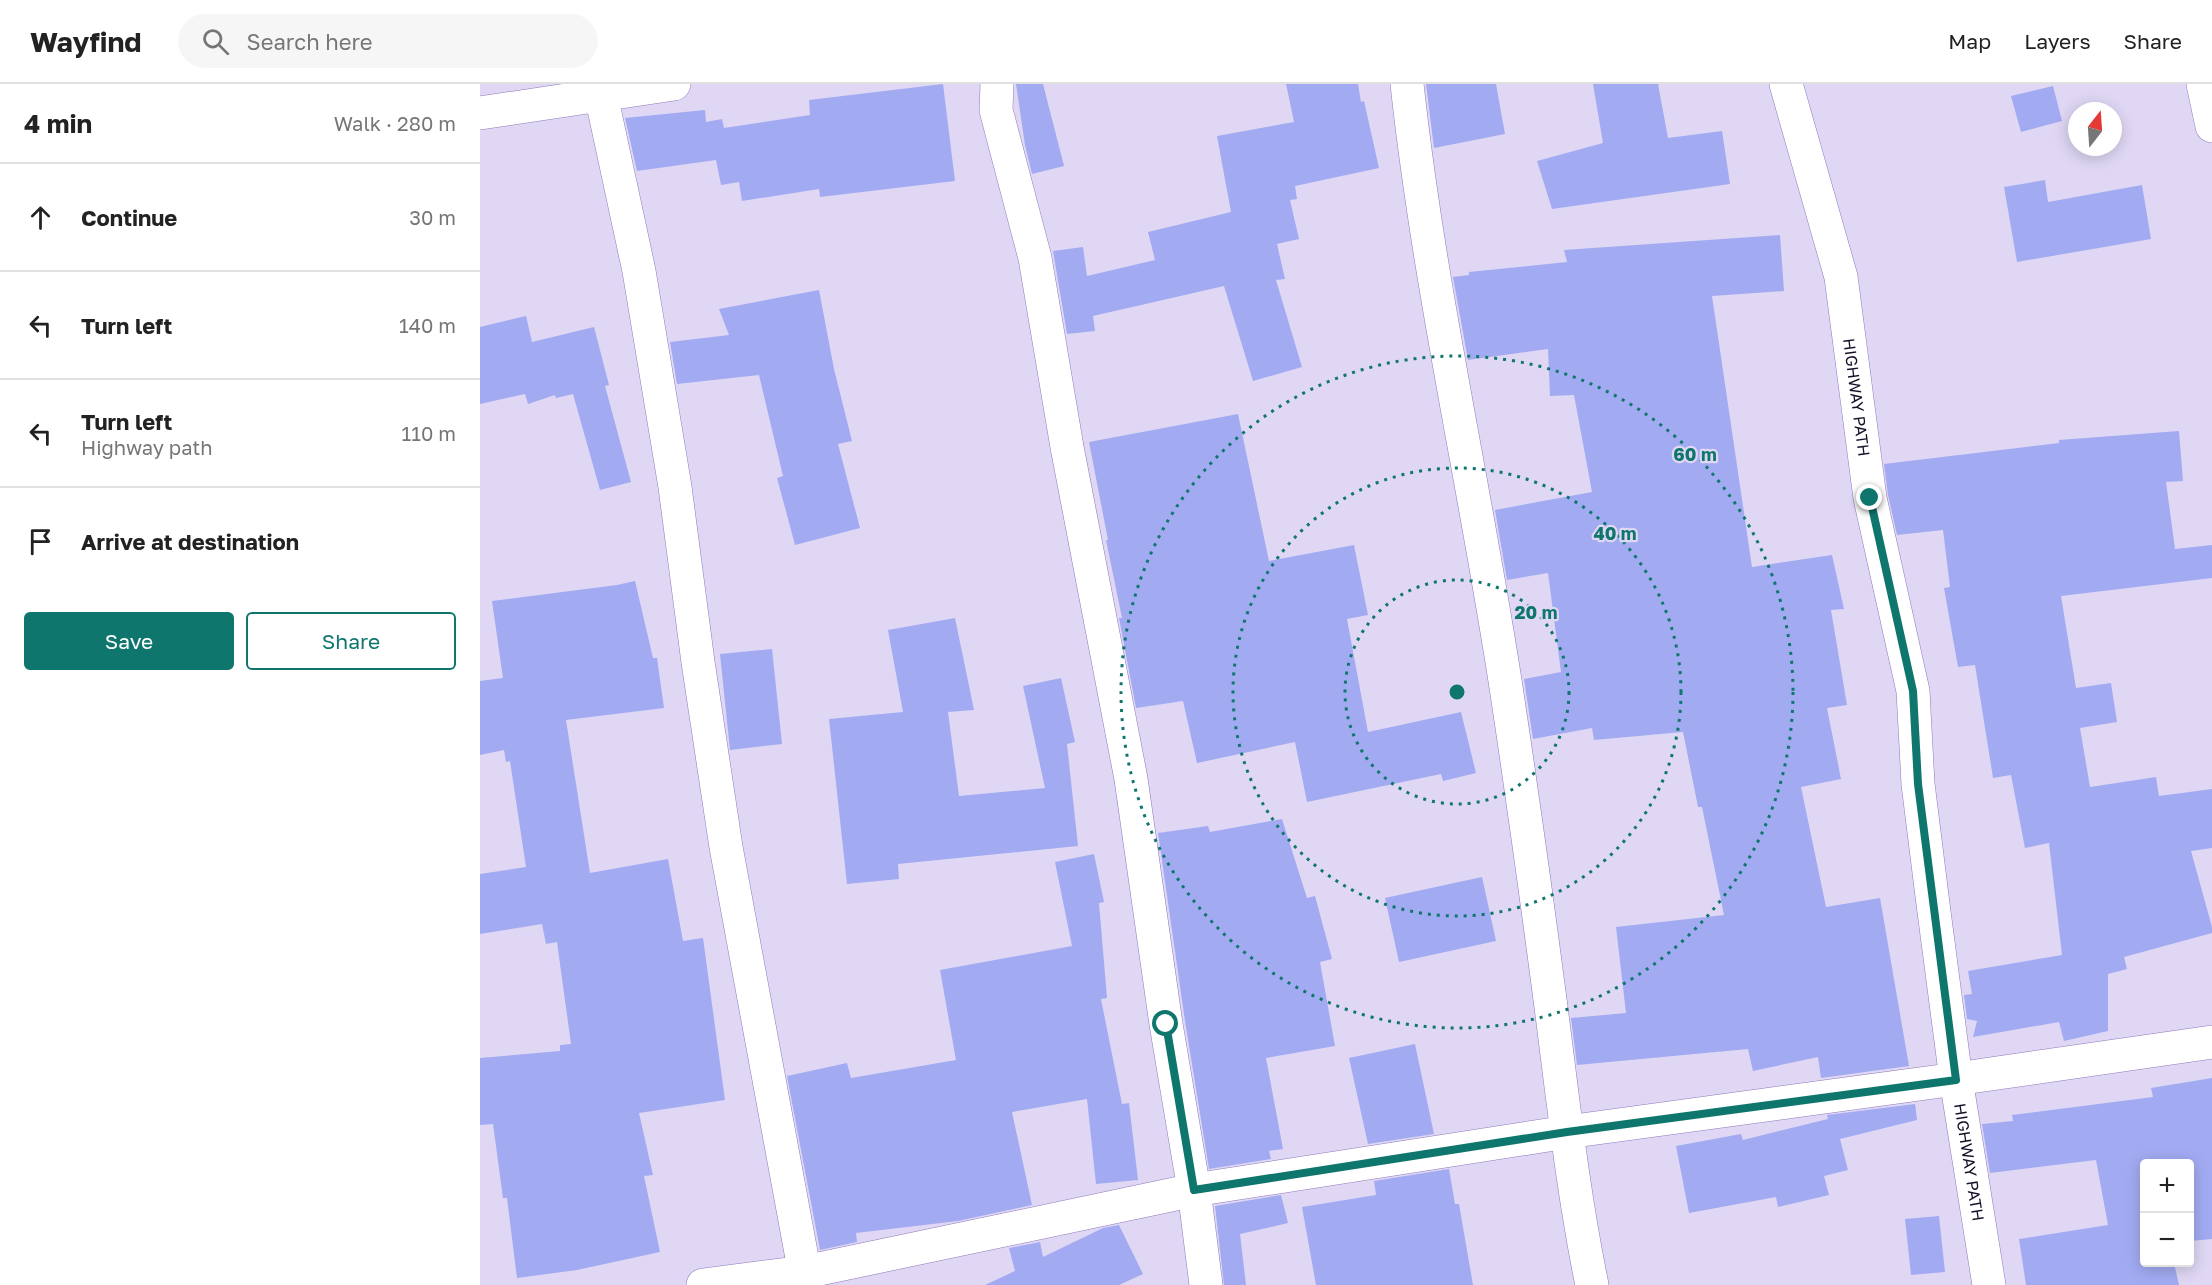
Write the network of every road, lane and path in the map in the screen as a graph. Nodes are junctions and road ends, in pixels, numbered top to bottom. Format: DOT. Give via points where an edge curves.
graph roads {
  1 [pos="998,84"];
  2 [pos="1407,84"];
  3 [pos="1786,84"];
  4 [pos="2203,84"];
  5 [pos="662,85"];
  6 [pos="601,95"];
  7 [pos="480,114"];
  8 [pos="2212,126"];
  9 [pos="2212,1042"];
  10 [pos="1956,1080"];
  11 [pos="1567,1132"];
  12 [pos="1194,1190"];
  13 [pos="806,1279"];
  14 [pos="703,1285"];
  15 [pos="1206,1285"];
  16 [pos="1592,1285"];
  17 [pos="1989,1285"];
  1 -- 12 [label="street" via="996,110 1035,258 1131,779"];
  2 -- 11 [label="street" via="1441,315 1491,588"];
  3 -- 10 [label="street, HIGHWAY PATH" via="1841,277 1870,498 1913,691 1918,784"];
  4 -- 8 [label="street"];
  5 -- 6 [label="street"];
  6 -- 7 [label="street"];
  6 -- 13 [label="street" via="639,271 675,487 726,847"];
  9 -- 10 [label="street"];
  10 -- 11 [label="street"];
  10 -- 17 [label="street, HIGHWAY PATH"];
  11 -- 12 [label="street"];
  11 -- 16 [label="street"];
  12 -- 13 [label="street"];
  12 -- 15 [label="street"];
  13 -- 14 [label="street"];
}
